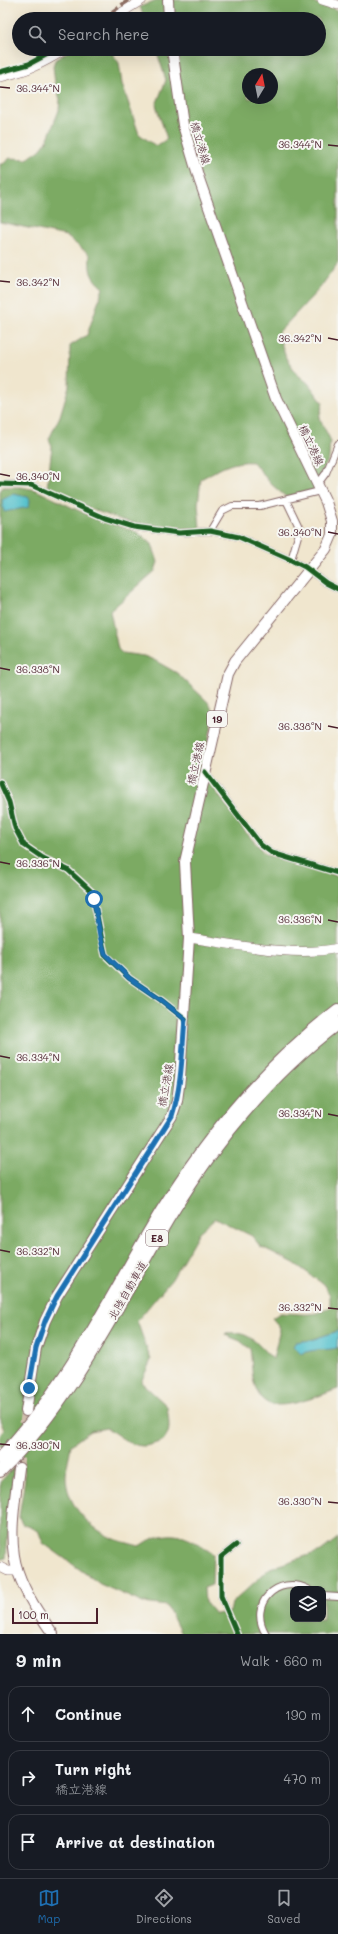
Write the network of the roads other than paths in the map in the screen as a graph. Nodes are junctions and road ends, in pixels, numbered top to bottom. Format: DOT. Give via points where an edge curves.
graph roads {
  1 [pos="142,0"];
  2 [pos="168,0"];
  3 [pos="322,0"];
  4 [pos="338,5"];
  5 [pos="122,12"];
  6 [pos="169,12"];
  7 [pos="56,56"];
  8 [pos="173,56"];
  9 [pos="0,77"];
  10 [pos="338,444"];
  11 [pos="0,484"];
  12 [pos="318,488"];
  13 [pos="286,500"];
  14 [pos="210,531"];
  15 [pos="291,560"];
  16 [pos="309,570"];
  17 [pos="338,589"];
  18 [pos="205,772"];
  19 [pos="0,782"];
  20 [pos="338,873"];
  21 [pos="189,938"];
  22 [pos="338,948"];
  23 [pos="338,1010"];
  24 [pos="185,1019"];
  25 [pos="338,1023"];
  26 [pos="26,1411"];
  27 [pos="0,1458"];
  28 [pos="18,1468"];
  29 [pos="0,1471"];
  30 [pos="236,1544"];
  31 [pos="0,1567"];
  32 [pos="17,1571"];
  33 [pos="299,1586"];
  34 [pos="326,1596"];
  35 [pos="338,1597"];
  36 [pos="53,1634"];
  37 [pos="237,1634"];
  38 [pos="266,1634"];
  1 -- 5 [label="street"];
  2 -- 6 [label="main road"];
  3 -- 4 [label="street"];
  7 -- 9 [label="street" via="23,72"];
  8 -- 12 [label="main road, 橋立港線 / 19" via="183,125 200,179 276,399"];
  10 -- 12 [label="street"];
  11 -- 14 [label="street" via="31,485 74,505 134,527 179,533"];
  12 -- 13 [label="street"];
  12 -- 16 [label="main road, 橋立港線 / 19" via="332,521 332,535 326,549"];
  13 -- 14 [label="street" via="260,506 239,505 226,508"];
  13 -- 15 [label="street" via="300,529"];
  14 -- 15 [label="street" via="249,540"];
  15 -- 16 [label="street"];
  16 -- 17 [label="street"];
  16 -- 18 [label="main road, 橋立港線 / 19" via="235,661 228,674"];
  18 -- 20 [label="street" via="260,845 272,853"];
  18 -- 21 [label="main road, 橋立港線 / 19" via="185,862"];
  19 -- 24 [label="street" via="9,802 15,828 24,845 68,870 92,892 105,954 129,978"];
  21 -- 22 [label="street" via="304,952 323,952"];
  21 -- 24 [label="main road, 橋立港線 / 19"];
  23 -- 27 [label="highway, 北陸自動車道 / E8" via="273,1068 206,1144 148,1234 72,1364 37,1415"];
  24 -- 26 [label="main road, 橋立港線 / 19" via="180,1078 172,1116 57,1296 36,1348"];
  25 -- 29 [label="highway, 北陸自動車道 / E8" via="280,1074 214,1150 164,1226 76,1376 46,1420"];
  28 -- 32 [label="main road" via="12,1541"];
  30 -- 37 [label="street" via="221,1557 221,1596"];
  31 -- 32 [label="street" via="8,1571"];
  32 -- 36 [label="main road" via="31,1602"];
  33 -- 38 [label="street" via="286,1585 269,1594 263,1601 260,1615"];
  34 -- 35 [label="street"];
}
